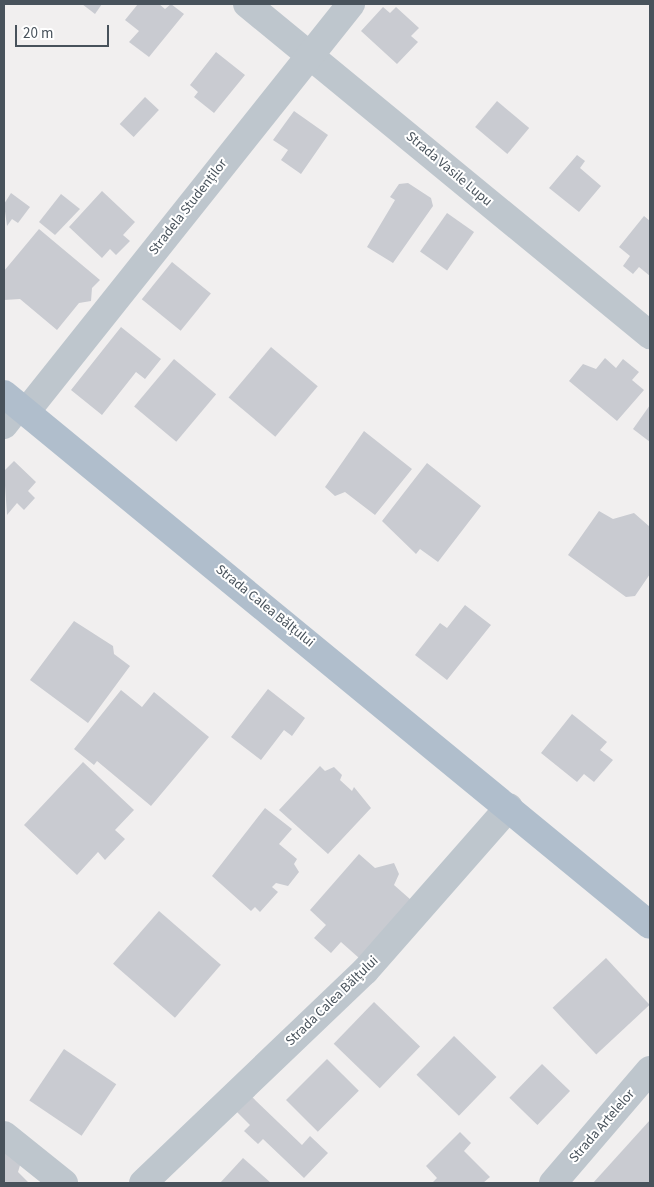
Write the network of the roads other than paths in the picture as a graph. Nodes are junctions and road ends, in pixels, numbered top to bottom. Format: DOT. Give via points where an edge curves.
graph roads {
  1 [pos="247,4"];
  2 [pos="351,4"];
  3 [pos="309,54"];
  4 [pos="650,336"];
  5 [pos="13,409"];
  6 [pos="509,807"];
  7 [pos="650,925"];
  8 [pos="650,1070"];
  9 [pos="4,1134"];
  10 [pos="64,1183"];
  11 [pos="143,1183"];
  12 [pos="553,1183"];
  1 -- 3 [label="street, Strada Vasile Lupu"];
  2 -- 3 [label="street, Stradela Studenților"];
  3 -- 4 [label="street, Strada Vasile Lupu"];
  3 -- 5 [label="street, Stradela Studenților"];
  5 -- 6 [label="main road, Strada Calea Bălțului"];
  6 -- 7 [label="main road, Strada Calea Bălțului"];
  6 -- 11 [label="street, Strada Calea Bălțului" via="365,971"];
  8 -- 12 [label="street, Strada Artelelor"];
  9 -- 10 [label="street"];
}
